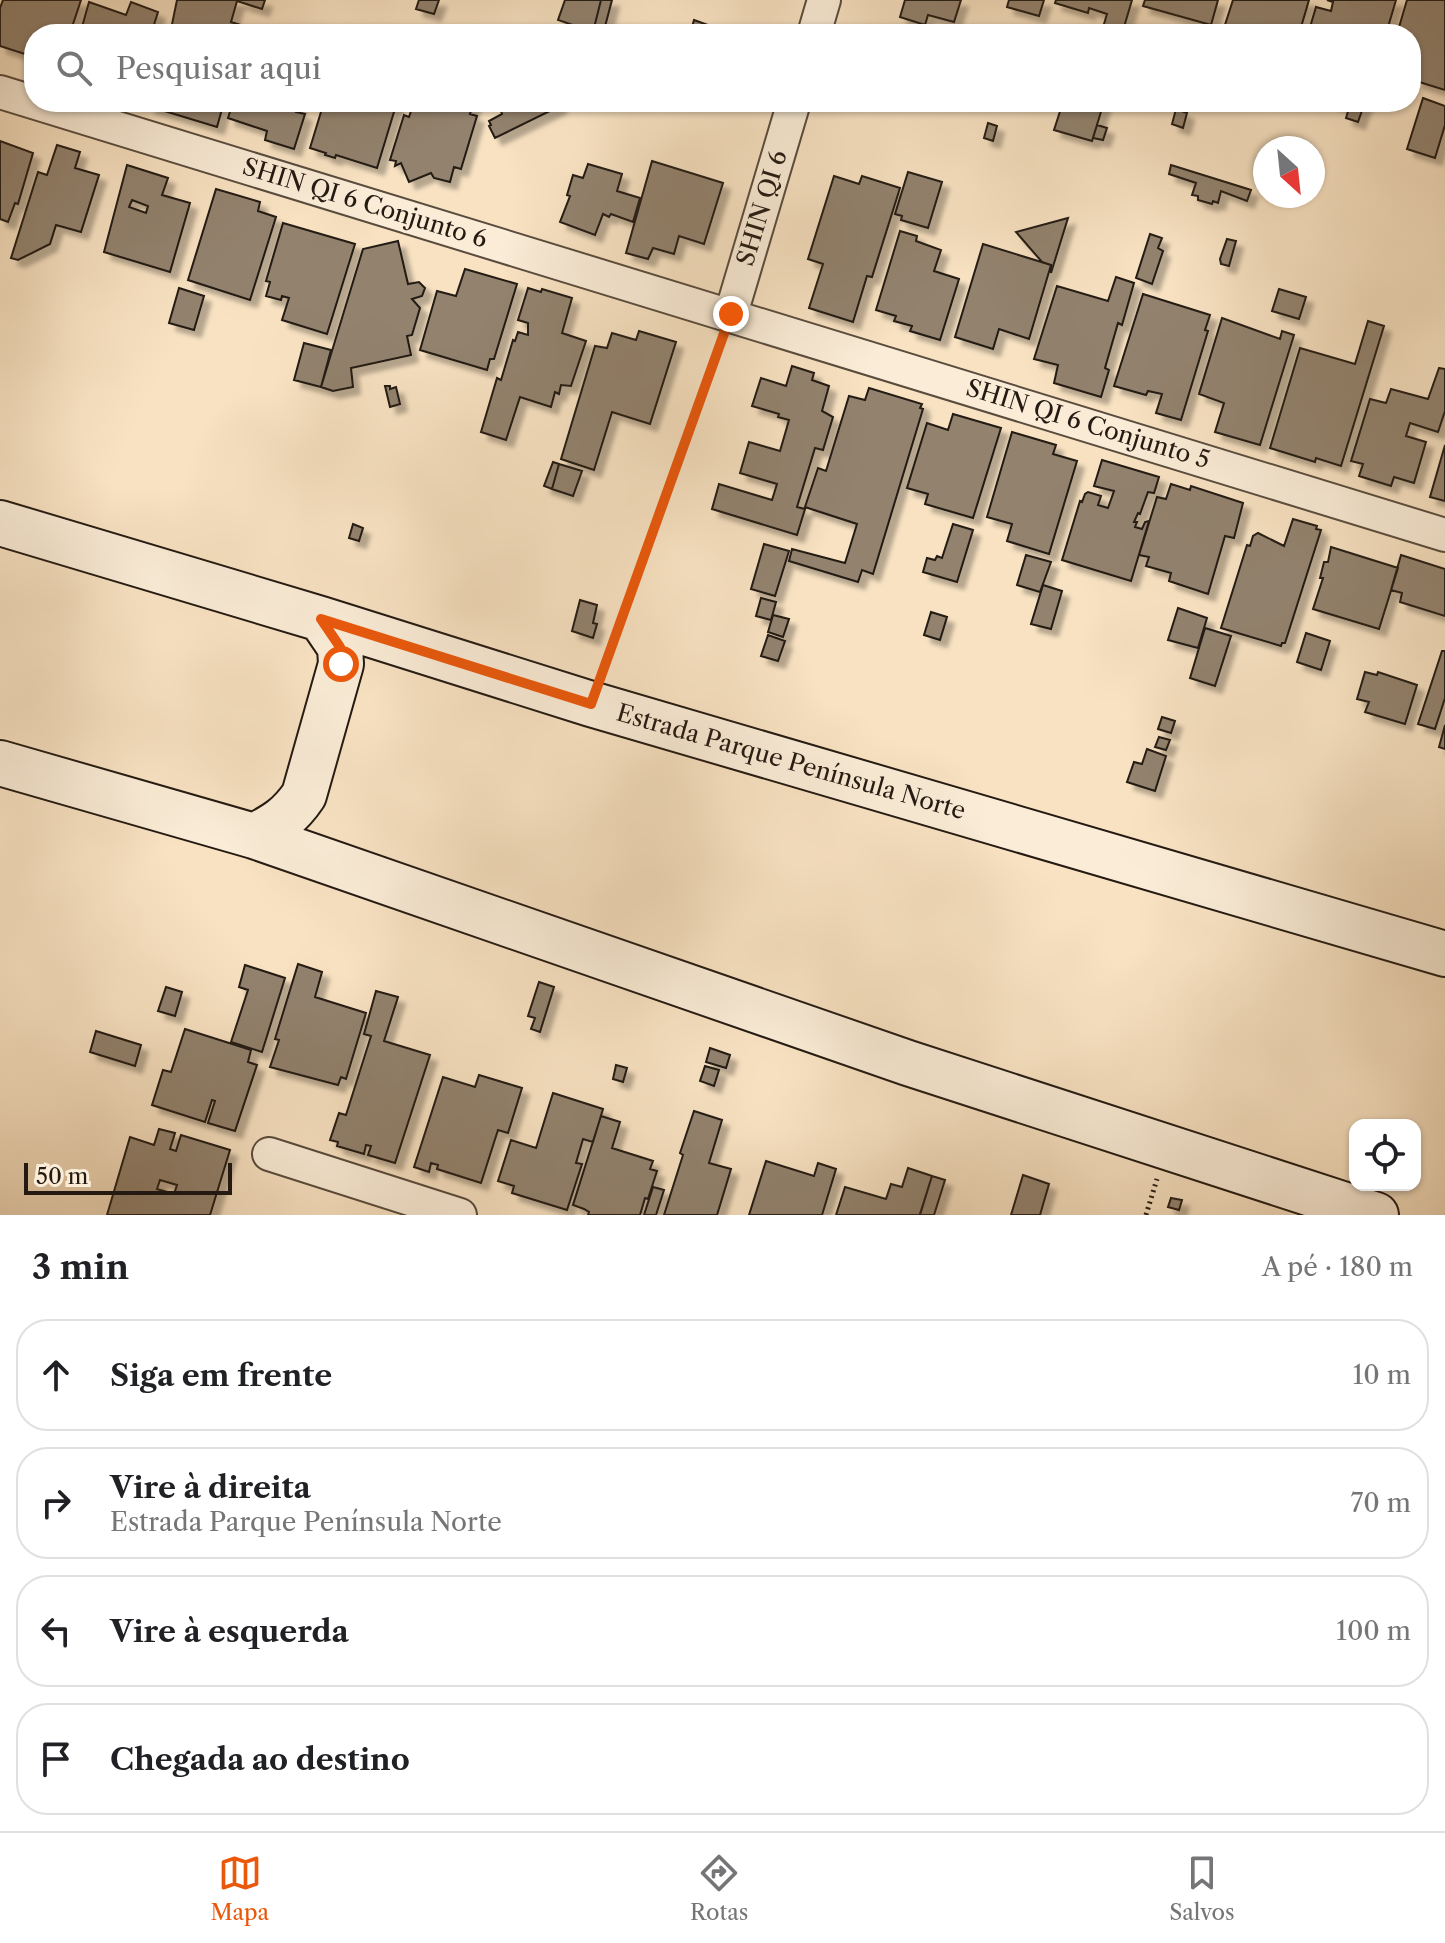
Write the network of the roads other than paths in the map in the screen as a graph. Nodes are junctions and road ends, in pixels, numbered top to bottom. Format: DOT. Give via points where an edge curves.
graph roads {
  1 [pos="824,0"];
  2 [pos="817,24"];
  3 [pos="0,92"];
  4 [pos="24,99"];
  5 [pos="66,112"];
  6 [pos="791,112"];
  7 [pos="731,314"];
  8 [pos="0,523"];
  9 [pos="1445,535"];
  10 [pos="321,619"];
  11 [pos="0,763"];
  12 [pos="254,836"];
  13 [pos="1445,954"];
  14 [pos="269,1154"];
  15 [pos="460,1215"];
  16 [pos="1376,1215"];
  1 -- 2 [label="street"];
  3 -- 4 [label="street, SHIN QI 6 Conjunto 6"];
  5 -- 7 [label="street, SHIN QI 6 Conjunto 6"];
  6 -- 7 [label="street, SHIN QI 6"];
  7 -- 9 [label="street, SHIN QI 6 Conjunto 5"];
  8 -- 10 [label="main road, Estrada Parque Península Norte"];
  10 -- 12 [label="main road" via="340,647 341,664 304,795 280,823"];
  10 -- 13 [label="main road, Estrada Parque Península Norte" via="591,704"];
  11 -- 12 [label="main road"];
  12 -- 16 [label="main road" via="894,1058"];
  14 -- 15 [label="street"];
}
